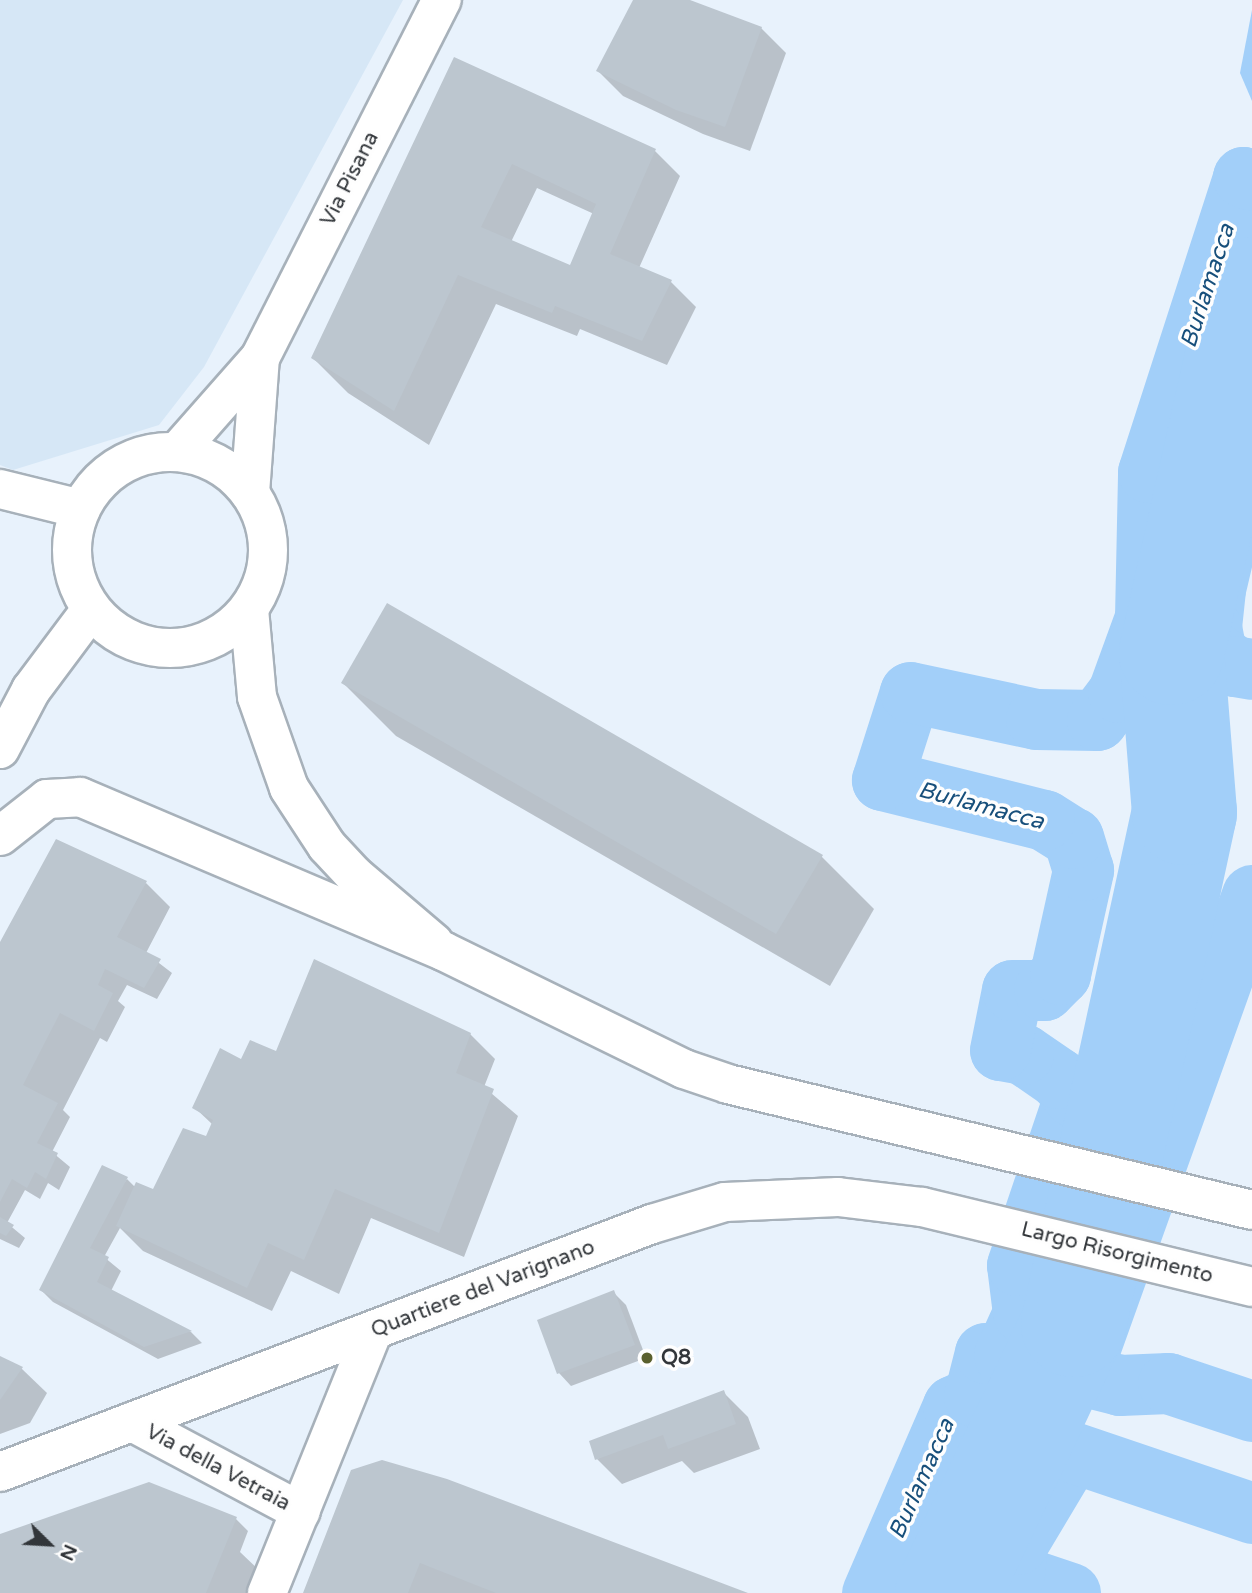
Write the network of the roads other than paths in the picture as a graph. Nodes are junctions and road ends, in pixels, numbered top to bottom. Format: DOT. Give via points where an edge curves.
graph roads {
  1 [pos="442,0"];
  2 [pos="260,359"];
  3 [pos="177,452"];
  4 [pos="0,489"];
  5 [pos="250,492"];
  6 [pos="81,509"];
  7 [pos="249,609"];
  8 [pos="90,611"];
  9 [pos="0,750"];
  10 [pos="0,836"];
  11 [pos="443,951"];
  12 [pos="1252,1210"];
  13 [pos="982,1219"];
  14 [pos="1252,1287"];
  15 [pos="372,1333"];
  16 [pos="132,1422"];
  17 [pos="0,1472"];
  18 [pos="301,1512"];
  19 [pos="267,1593"];
  1 -- 2 [label="main road, Via Pisana"];
  2 -- 3 [label="main road, Via Pisana"];
  2 -- 5 [label="main road, Via Pisana"];
  3 -- 5 [label="main road" via="206,458 230,472"];
  3 -- 6 [label="main road" via="148,454 120,466 97,484"];
  4 -- 6 [label="main road"];
  5 -- 7 [label="main road" via="266,530 267,558"];
  6 -- 8 [label="main road" via="72,535 72,562"];
  7 -- 8 [label="main road" via="228,630 202,643 173,649 144,645 117,634"];
  7 -- 11 [label="main road" via="257,697 294,797 327,846 354,875"];
  8 -- 9 [label="main road" via="31,690"];
  10 -- 11 [label="main road" via="47,799 60,794 80,797"];
  11 -- 12 [label="main road" via="684,1069 728,1084"];
  13 -- 14 [label="main road, Largo Risorgimento"];
  13 -- 15 [label="main road, Quartiere del Varignano" via="838,1198 725,1202 663,1220"];
  15 -- 16 [label="main road, Quartiere del Varignano"];
  15 -- 18 [label="main road"];
  16 -- 17 [label="main road, Quartiere del Varignano"];
  16 -- 18 [label="main road, Via della Vetraia"];
  18 -- 19 [label="main road, Via della Vetraia"];
}
